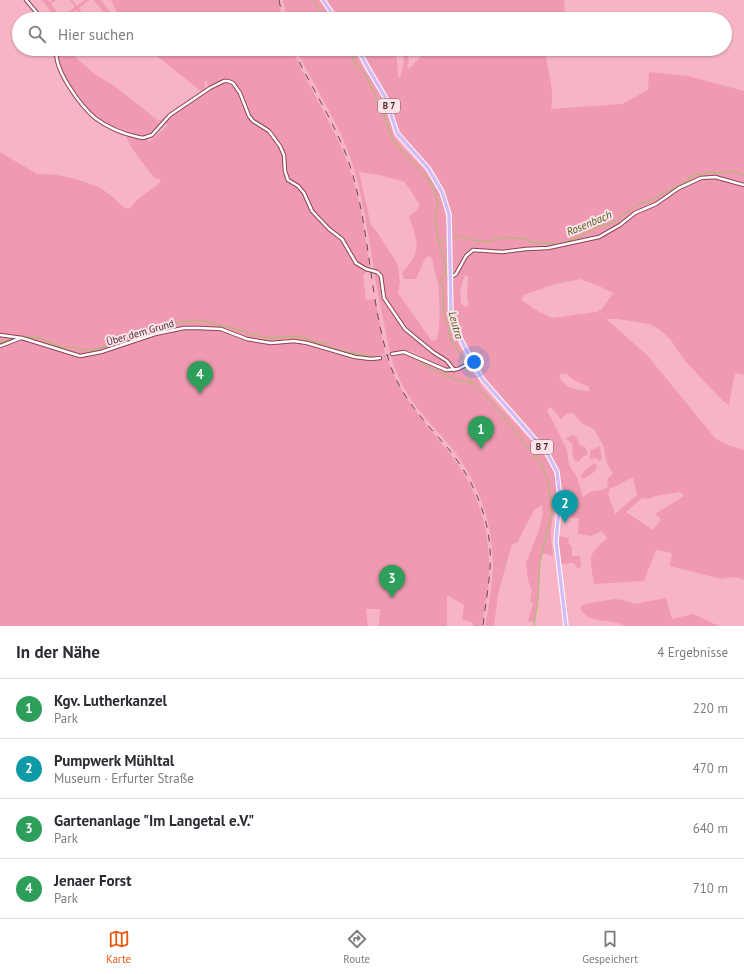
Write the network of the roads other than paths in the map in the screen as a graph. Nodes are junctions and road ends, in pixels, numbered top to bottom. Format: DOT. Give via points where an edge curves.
graph roads {
  1 [pos="26,0"];
  2 [pos="323,0"];
  3 [pos="36,12"];
  4 [pos="331,12"];
  5 [pos="56,56"];
  6 [pos="362,56"];
  7 [pos="744,185"];
  8 [pos="450,278"];
  9 [pos="0,335"];
  10 [pos="22,338"];
  11 [pos="0,346"];
  12 [pos="392,354"];
  13 [pos="380,358"];
  14 [pos="472,362"];
  15 [pos="454,370"];
  16 [pos="566,626"];
  1 -- 3 [label="street"];
  2 -- 4 [label="main road"];
  5 -- 15 [label="street, bridge" via="56,61 73,93 94,117 143,138 152,135 170,115 210,88 228,80 234,83 249,116 269,130 280,146 288,180 298,186 312,211 342,239 356,263 377,272 384,298 405,329 447,361"];
  6 -- 8 [label="main road, B 7" via="386,97 397,133 433,174 442,192 449,214"];
  7 -- 8 [label="street" via="709,177 701,178 679,188 656,204 634,213 599,237 548,248 503,252 474,250 466,256 456,274"];
  8 -- 14 [label="main road, B 7" via="452,320"];
  9 -- 10 [label="street, Über dem Grund"];
  10 -- 11 [label="street"];
  10 -- 13 [label="street, Über dem Grund" via="80,356 184,328 221,329 247,340 271,343 294,341 355,357"];
  12 -- 15 [label="street" via="404,352 441,369"];
  14 -- 15 [label="street"];
  14 -- 16 [label="main road, B 7" via="488,386 552,460 559,480 556,542"];
}
